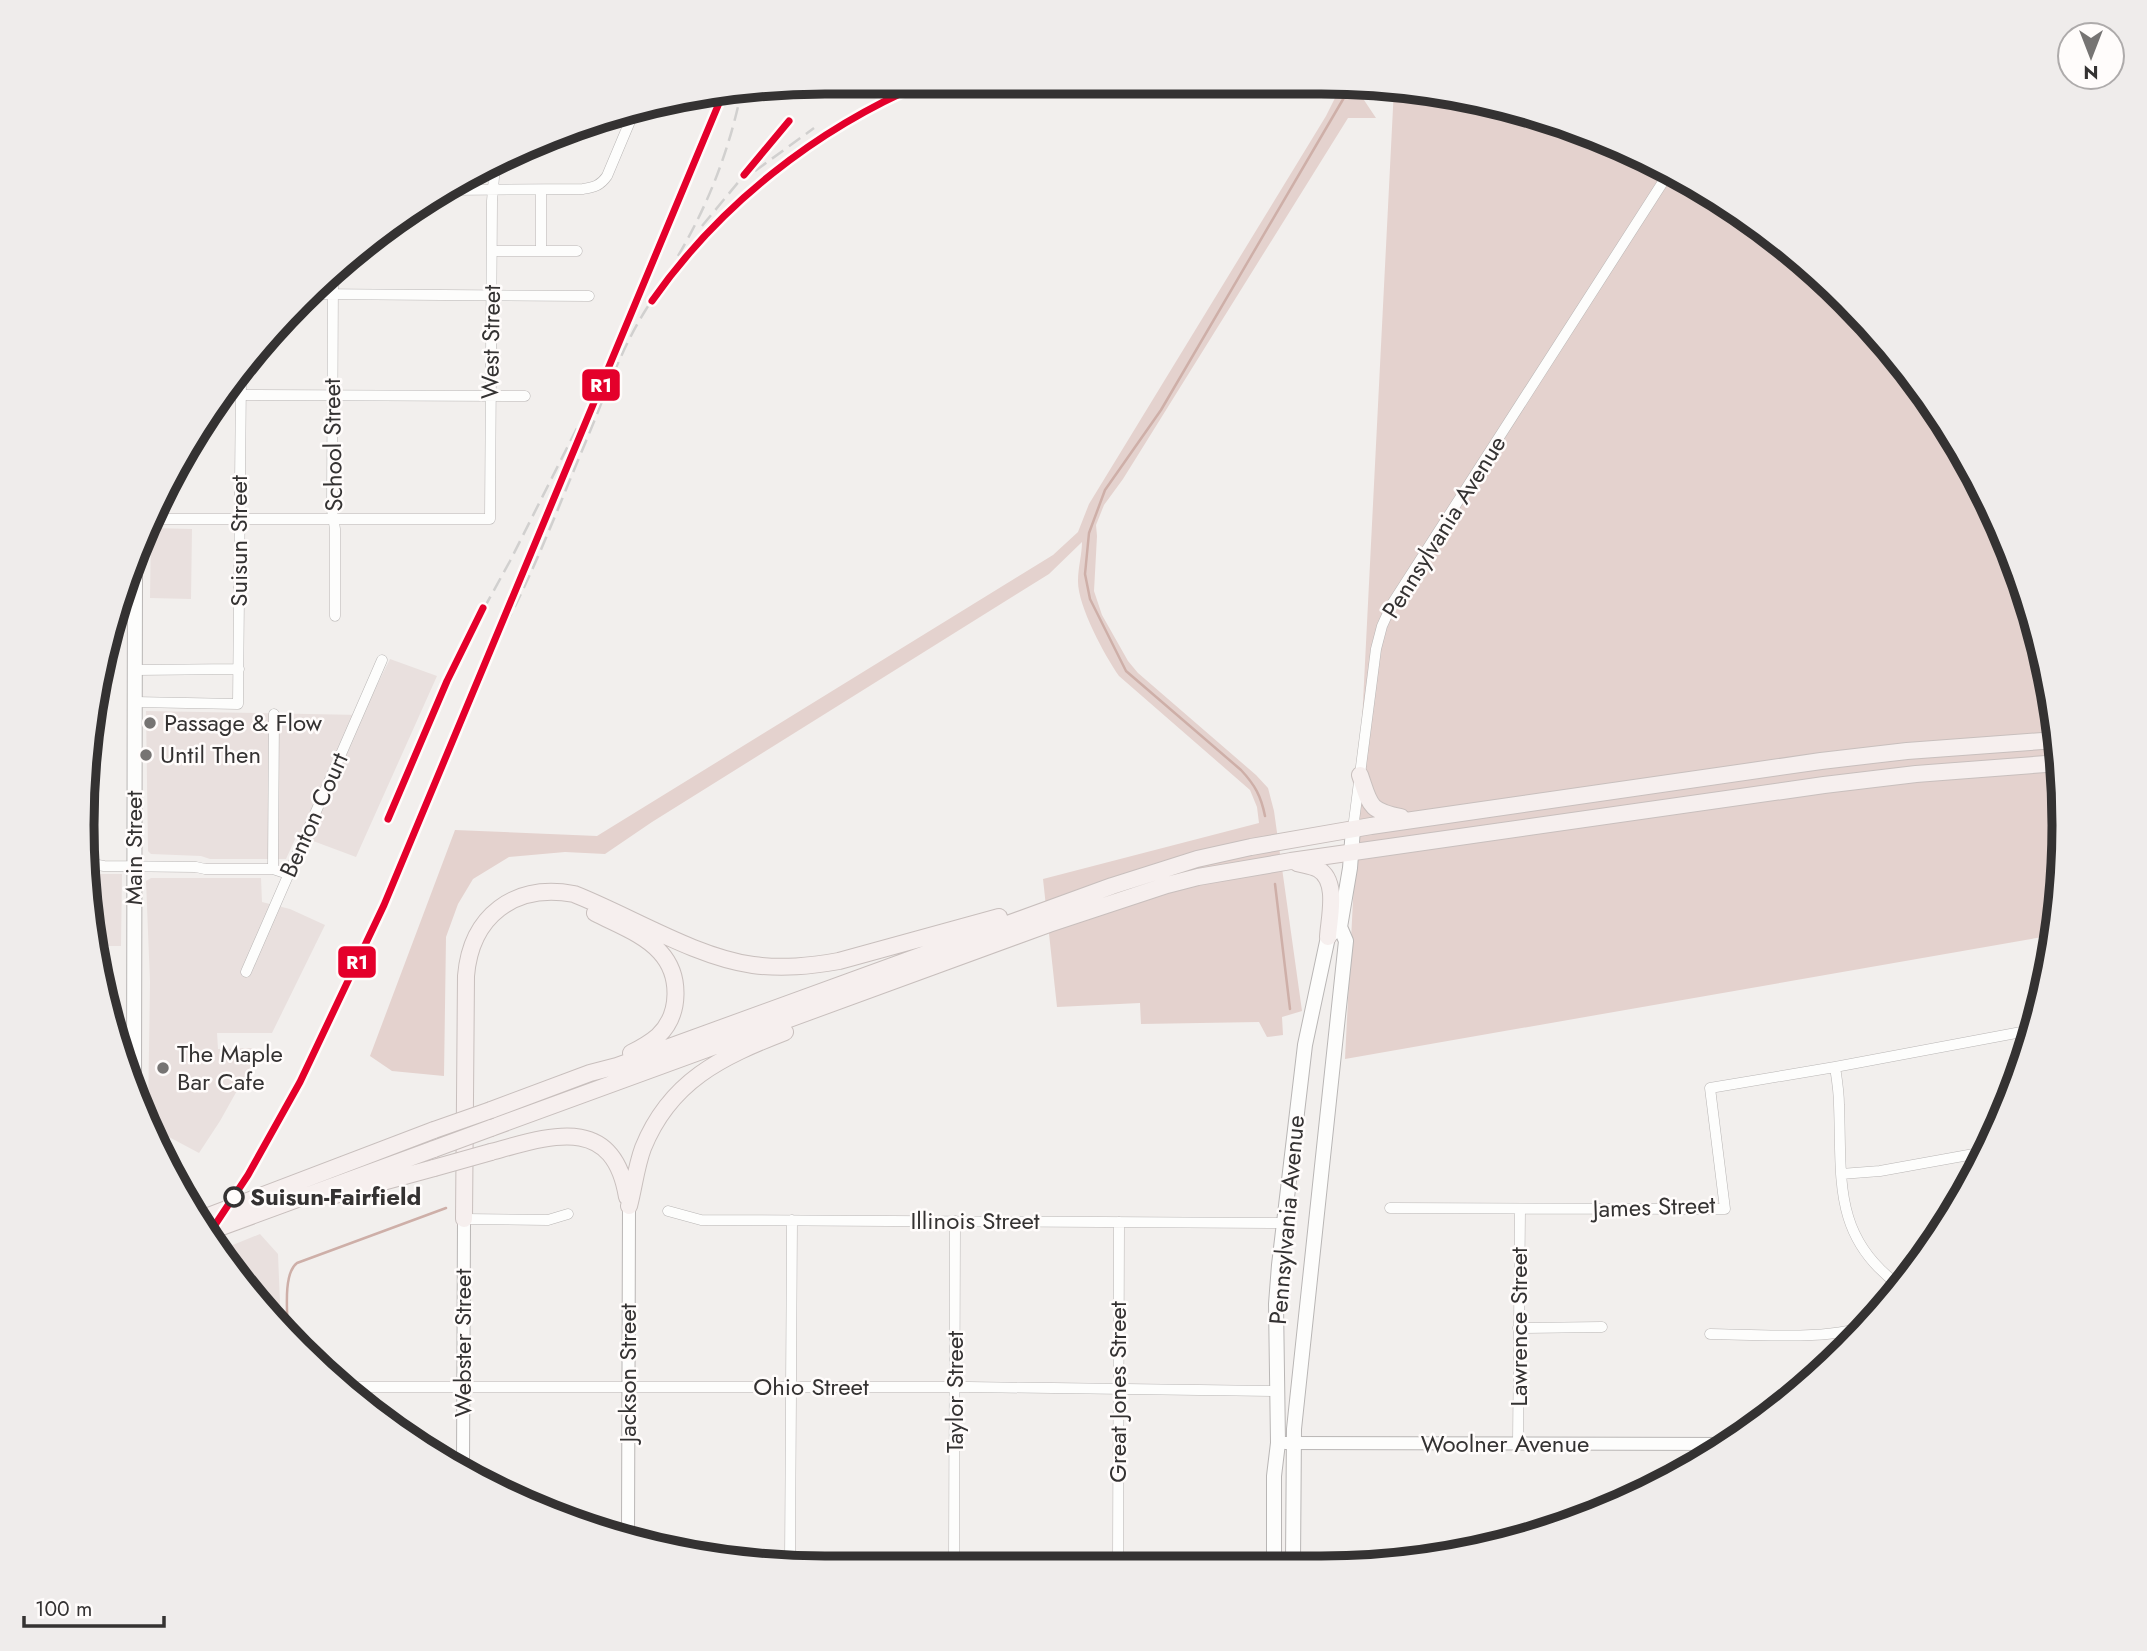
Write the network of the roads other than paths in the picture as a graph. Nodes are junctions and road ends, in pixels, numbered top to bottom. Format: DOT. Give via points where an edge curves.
graph roads {
  1 [pos="629,121"];
  2 [pos="495,174"];
  3 [pos="1664,180"];
  4 [pos="464,190"];
  5 [pos="494,190"];
  6 [pos="541,190"];
  7 [pos="492,251"];
  8 [pos="541,251"];
  9 [pos="577,251"];
  10 [pos="333,286"];
  11 [pos="325,294"];
  12 [pos="333,294"];
  13 [pos="492,295"];
  14 [pos="589,296"];
  15 [pos="240,388"];
  16 [pos="332,394"];
  17 [pos="235,395"];
  18 [pos="240,395"];
  19 [pos="491,395"];
  20 [pos="525,396"];
  21 [pos="162,519"];
  22 [pos="239,520"];
  23 [pos="334,520"];
  24 [pos="135,586"];
  25 [pos="335,616"];
  26 [pos="382,660"];
  27 [pos="239,669"];
  28 [pos="135,670"];
  29 [pos="135,702"];
  30 [pos="274,714"];
  31 [pos="2047,741"];
  32 [pos="2050,764"];
  33 [pos="1360,775"];
  34 [pos="1417,820"];
  35 [pos="1353,829"];
  36 [pos="1352,852"];
  37 [pos="1291,861"];
  38 [pos="96,865"];
  39 [pos="134,867"];
  40 [pos="273,869"];
  41 [pos="288,874"];
  42 [pos="1046,909"];
  43 [pos="490,919"];
  44 [pos="1334,932"];
  45 [pos="934,967"];
  46 [pos="246,972"];
  47 [pos="2023,1032"];
  48 [pos="134,1063"];
  49 [pos="1835,1067"];
  50 [pos="590,1073"];
  51 [pos="1974,1154"];
  52 [pos="1841,1174"];
  53 [pos="293,1204"];
  54 [pos="629,1206"];
  55 [pos="1390,1208"];
  56 [pos="1520,1209"];
  57 [pos="241,1211"];
  58 [pos="668,1211"];
  59 [pos="205,1212"];
  60 [pos="568,1214"];
  61 [pos="209,1218"];
  62 [pos="464,1219"];
  63 [pos="792,1220"];
  64 [pos="955,1221"];
  65 [pos="1119,1222"];
  66 [pos="1284,1223"];
  67 [pos="215,1227"];
  68 [pos="1893,1281"];
  69 [pos="1602,1327"];
  70 [pos="1518,1328"];
  71 [pos="1848,1331"];
  72 [pos="1710,1334"];
  73 [pos="358,1387"];
  74 [pos="463,1387"];
  75 [pos="628,1387"];
  76 [pos="792,1387"];
  77 [pos="955,1387"];
  78 [pos="1118,1389"];
  79 [pos="1278,1391"];
  80 [pos="1278,1443"];
  81 [pos="1294,1443"];
  82 [pos="1518,1444"];
  83 [pos="1711,1444"];
  84 [pos="463,1461"];
  85 [pos="628,1530"];
  86 [pos="790,1555"];
  87 [pos="954,1556"];
  88 [pos="1118,1556"];
  89 [pos="1275,1556"];
  90 [pos="1293,1556"];
  1 -- 6 [label="street" via="601,185"];
  2 -- 5 [label="street, West Street"];
  3 -- 33 [label="street, Pennsylvania Avenue" via="1392,604 1376,649"];
  4 -- 5 [label="street"];
  5 -- 6 [label="street"];
  5 -- 7 [label="street, West Street"];
  6 -- 8 [label="street"];
  7 -- 8 [label="street"];
  7 -- 13 [label="street, West Street"];
  8 -- 9 [label="street"];
  10 -- 12 [label="street, School Street"];
  11 -- 12 [label="street"];
  12 -- 13 [label="street"];
  12 -- 16 [label="street, School Street"];
  13 -- 14 [label="street"];
  13 -- 19 [label="street, West Street"];
  15 -- 18 [label="street, Suisun Street"];
  16 -- 18 [label="street"];
  16 -- 19 [label="street"];
  16 -- 23 [label="street, School Street"];
  17 -- 18 [label="street"];
  18 -- 22 [label="street, Suisun Street"];
  19 -- 20 [label="street"];
  19 -- 23 [label="street, West Street" via="490,519"];
  21 -- 22 [label="street"];
  22 -- 23 [label="street"];
  22 -- 27 [label="street, Suisun Street"];
  23 -- 25 [label="street, School Street"];
  24 -- 28 [label="main road, Main Street"];
  26 -- 41 [label="street, Benton Court"];
  27 -- 28 [label="street"];
  27 -- 29 [label="street, Suisun Street" via="238,704"];
  28 -- 29 [label="main road, Main Street"];
  29 -- 39 [label="main road, Main Street"];
  30 -- 40 [label="street"];
  31 -- 34 [label="highway" via="1821,761"];
  32 -- 36 [label="highway" via="1824,785"];
  33 -- 34 [label="highway" via="1368,799 1380,813"];
  33 -- 35 [label="street, Pennsylvania Avenue"];
  34 -- 35 [label="highway"];
  35 -- 36 [label="main road, Pennsylvania Avenue"];
  35 -- 42 [label="highway" via="1197,859"];
  36 -- 37 [label="highway"];
  36 -- 44 [label="main road, Pennsylvania Avenue"];
  37 -- 44 [label="highway" via="1320,870 1327,878"];
  37 -- 45 [label="highway" via="1167,885"];
  38 -- 39 [label="street"];
  39 -- 40 [label="street"];
  39 -- 48 [label="main road, Main Street"];
  40 -- 41 [label="street"];
  41 -- 46 [label="street, Benton Court"];
  42 -- 43 [label="highway" via="1009,914 839,961 791,968 750,965 716,956 592,901 556,891 525,894 496,909"];
  42 -- 50 [label="highway"];
  43 -- 50 [label="highway" via="526,902 568,902 660,951 675,983 671,1017 645,1046"];
  43 -- 62 [label="highway" via="471,947 466,976"];
  44 -- 66 [label="main road, Pennsylvania Avenue" via="1305,1045"];
  44 -- 81 [label="main road, Pennsylvania Avenue" via="1346,941"];
  45 -- 53 [label="highway, bridge"];
  45 -- 54 [label="highway" via="901,987 709,1066 677,1094 654,1126 636,1169"];
  47 -- 49 [label="street, James Street"];
  49 -- 52 [label="street"];
  49 -- 56 [label="street, James Street" via="1710,1088 1725,1209"];
  50 -- 57 [label="highway, bridge" via="300,1181"];
  51 -- 52 [label="street"];
  52 -- 68 [label="street" via="1848,1221 1861,1246"];
  53 -- 54 [label="highway, bridge" via="558,1135 574,1135 608,1153 621,1172"];
  53 -- 57 [label="highway"];
  54 -- 75 [label="street, Jackson Street"];
  55 -- 56 [label="street, James Street"];
  56 -- 70 [label="street, Lawrence Street"];
  57 -- 59 [label="highway"];
  57 -- 61 [label="highway"];
  57 -- 67 [label="highway"];
  58 -- 63 [label="street, Illinois Street" via="701,1220"];
  60 -- 62 [label="street" via="548,1220"];
  62 -- 74 [label="street, Webster Street"];
  63 -- 64 [label="street, Illinois Street"];
  63 -- 76 [label="street"];
  64 -- 65 [label="street, Illinois Street"];
  64 -- 77 [label="street, Taylor Street"];
  65 -- 66 [label="street, Illinois Street"];
  65 -- 78 [label="street, Great Jones Street"];
  66 -- 79 [label="main road, Pennsylvania Avenue" via="1276,1304"];
  69 -- 70 [label="street"];
  70 -- 82 [label="street, Lawrence Street"];
  71 -- 72 [label="street"];
  73 -- 74 [label="street, Ohio Street"];
  74 -- 75 [label="street, Ohio Street"];
  74 -- 84 [label="street, Webster Street"];
  75 -- 76 [label="street, Ohio Street"];
  75 -- 85 [label="street, Jackson Street"];
  76 -- 77 [label="street, Ohio Street"];
  76 -- 86 [label="street"];
  77 -- 78 [label="street, Ohio Street"];
  77 -- 87 [label="street, Taylor Street"];
  78 -- 79 [label="street, Ohio Street"];
  78 -- 88 [label="street, Great Jones Street"];
  79 -- 80 [label="main road, Pennsylvania Avenue"];
  80 -- 81 [label="street, Woolner Avenue"];
  80 -- 89 [label="main road, Pennsylvania Avenue"];
  81 -- 82 [label="street, Woolner Avenue"];
  81 -- 90 [label="main road, Pennsylvania Avenue"];
  82 -- 83 [label="street, Woolner Avenue"];
}
